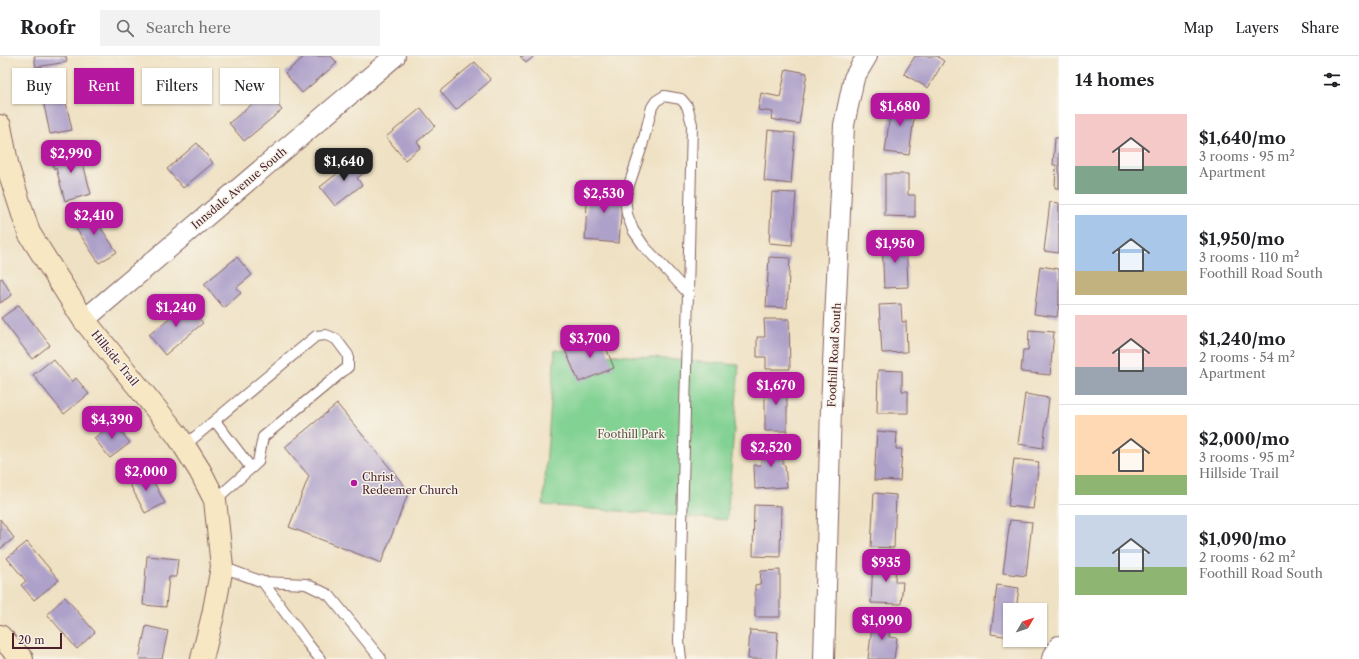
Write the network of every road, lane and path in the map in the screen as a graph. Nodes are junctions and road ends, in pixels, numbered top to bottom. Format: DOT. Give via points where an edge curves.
graph roads {
  1 [pos="395,56"];
  2 [pos="867,56"];
  3 [pos="0,126"];
  4 [pos="688,293"];
  5 [pos="84,320"];
  6 [pos="215,421"];
  7 [pos="184,446"];
  8 [pos="252,468"];
  9 [pos="215,500"];
  10 [pos="222,567"];
  11 [pos="263,582"];
  12 [pos="0,636"];
  13 [pos="1059,646"];
  14 [pos="22,659"];
  15 [pos="202,659"];
  16 [pos="320,659"];
  17 [pos="380,659"];
  18 [pos="681,659"];
  19 [pos="824,659"];
  20 [pos="1052,659"];
  1 -- 5 [label="street, Innsdale Avenue South"];
  2 -- 19 [label="street, Foothill Road South" via="854,78 844,125 831,408"];
  3 -- 5 [label="street, Hillside Trail" via="8,168 29,233"];
  4 -- 4 [label="lane" via="644,246 627,214 625,197 652,107 664,96 681,99 687,106 692,124"];
  4 -- 18 [label="lane" via="679,641"];
  5 -- 7 [label="street, Hillside Trail"];
  6 -- 7 [label="lane"];
  6 -- 8 [label="lane"];
  6 -- 8 [label="lane" via="316,336 326,335 336,339 348,355 348,367 263,437 258,462"];
  7 -- 9 [label="street, Hillside Trail"];
  8 -- 9 [label="lane"];
  9 -- 10 [label="street, Hillside Trail"];
  10 -- 11 [label="lane"];
  10 -- 15 [label="street, Hillside Trail"];
  11 -- 16 [label="lane"];
  11 -- 17 [label="lane" via="306,584 329,595"];
  12 -- 14 [label="street"];
  13 -- 20 [label="street"];
}
